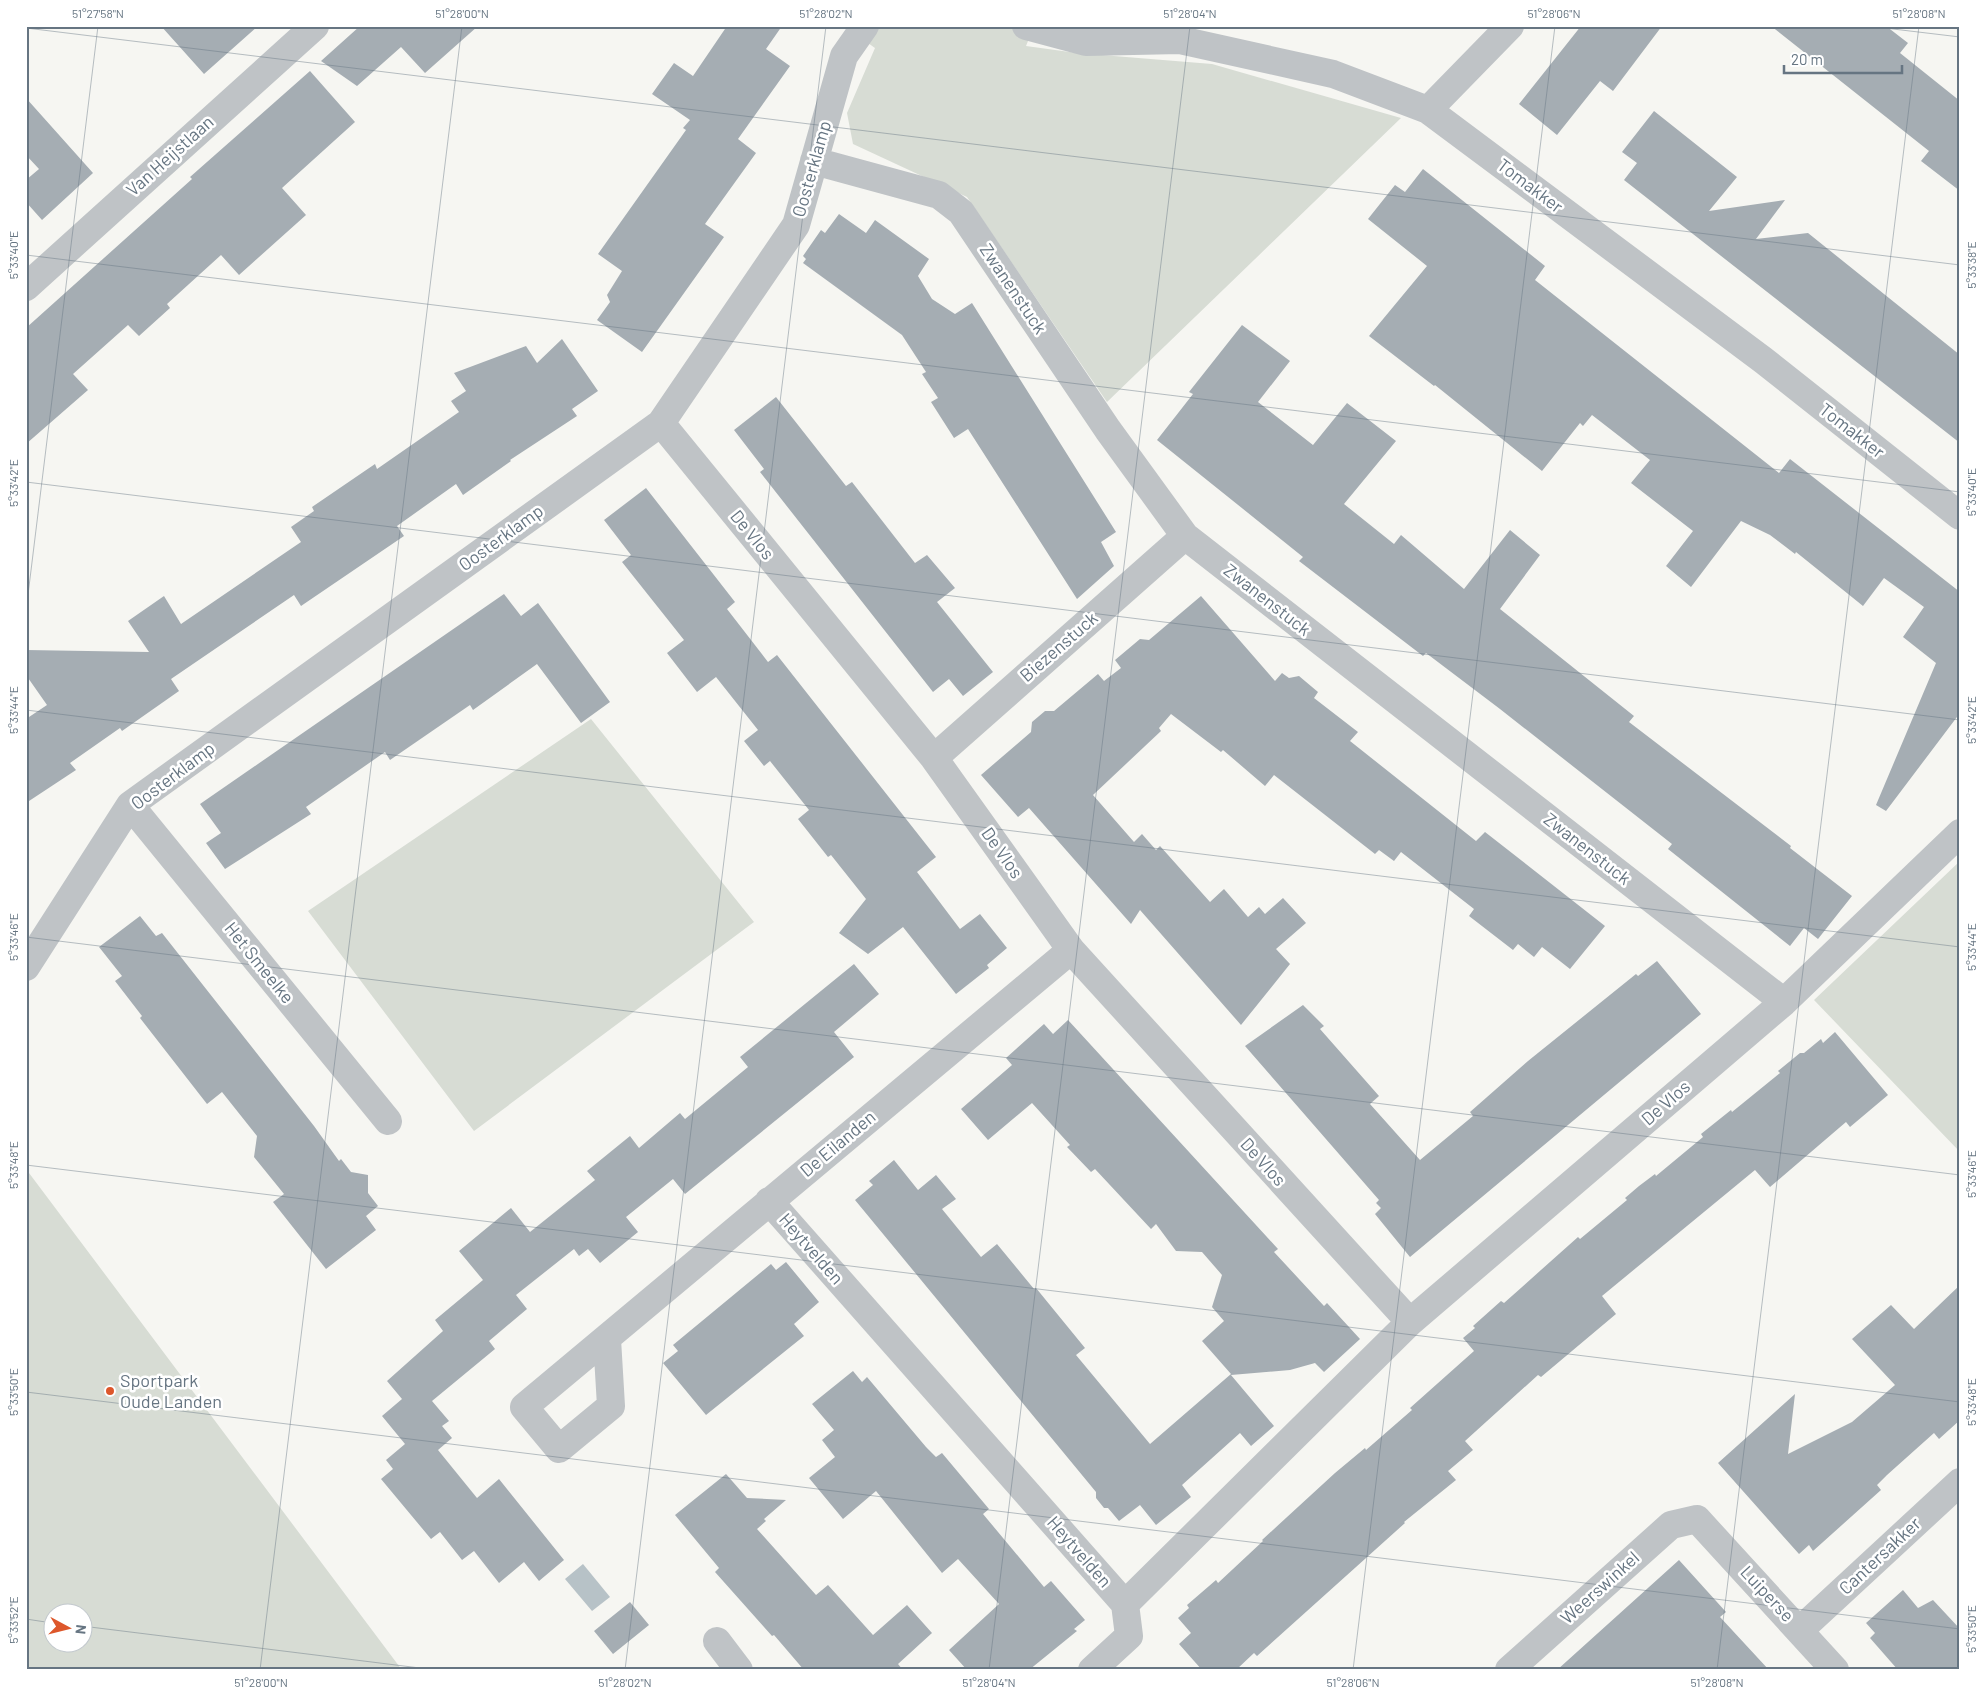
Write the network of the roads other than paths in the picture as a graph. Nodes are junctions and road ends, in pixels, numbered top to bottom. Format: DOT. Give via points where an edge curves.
graph roads {
  1 [pos="865,26"];
  2 [pos="1026,26"];
  3 [pos="1510,26"];
  4 [pos="297,32"];
  5 [pos="1428,110"];
  6 [pos="814,161"];
  7 [pos="26,287"];
  8 [pos="661,423"];
  9 [pos="1960,516"];
  10 [pos="1185,536"];
  11 [pos="934,758"];
  12 [pos="130,806"];
  13 [pos="1960,833"];
  14 [pos="1071,950"];
  15 [pos="26,967"];
  16 [pos="1784,1002"];
  17 [pos="388,1121"];
  18 [pos="769,1201"];
  19 [pos="1410,1322"];
  20 [pos="607,1339"];
  21 [pos="1960,1482"];
  22 [pos="1697,1519"];
  23 [pos="1125,1604"];
  24 [pos="1800,1630"];
  25 [pos="717,1641"];
  26 [pos="739,1670"];
  27 [pos="1092,1670"];
  28 [pos="1510,1670"];
  29 [pos="1836,1670"];
  1 -- 6 [label="street, Oosterklamp" via="844,56"];
  2 -- 5 [label="street, Tomakker" via="1086,42 1180,40 1333,74"];
  3 -- 5 [label="street"];
  4 -- 7 [label="street, Van Heijstlaan"];
  5 -- 9 [label="street, Tomakker" via="1763,360"];
  6 -- 8 [label="street, Oosterklamp" via="796,225"];
  6 -- 10 [label="street, Zwanenstuck" via="939,195 961,212 1108,430"];
  8 -- 11 [label="street, De Vlos"];
  8 -- 12 [label="street, Oosterklamp"];
  10 -- 11 [label="street, Biezenstuck"];
  10 -- 16 [label="street, Zwanenstuck"];
  11 -- 14 [label="street, De Vlos"];
  12 -- 15 [label="street, Oosterklamp"];
  12 -- 17 [label="street, Het Smeelke"];
  13 -- 16 [label="street, De Vlos"];
  14 -- 18 [label="street, De Eilanden"];
  14 -- 19 [label="street, De Vlos"];
  16 -- 19 [label="street, De Vlos"];
  18 -- 20 [label="street, De Eilanden"];
  18 -- 23 [label="street, Heytvelden"];
  19 -- 23 [label="street, Heytvelden"];
  21 -- 24 [label="street, Cantersakker"];
  22 -- 24 [label="street, Luiperse"];
  22 -- 28 [label="street, Weerswinkel" via="1670,1525"];
  23 -- 27 [label="street" via="1129,1636"];
  24 -- 29 [label="street, Luiperse"];
  25 -- 26 [label="street"];
}
